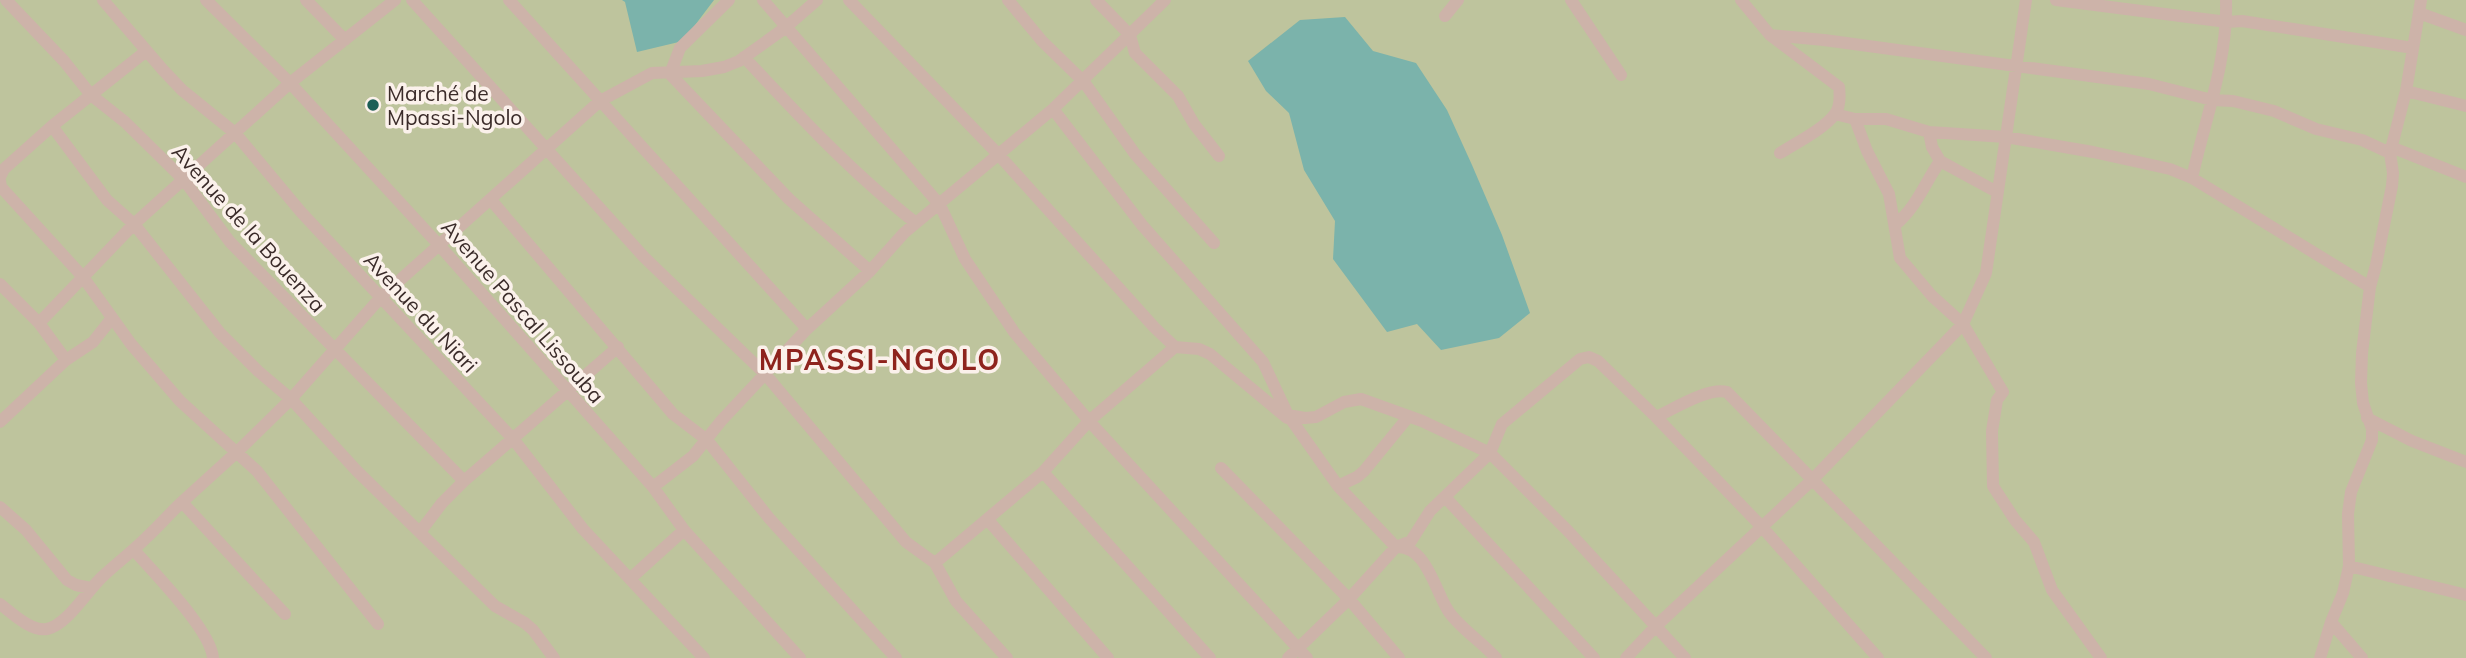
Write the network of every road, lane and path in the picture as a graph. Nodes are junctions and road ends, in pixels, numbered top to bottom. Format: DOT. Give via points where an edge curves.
graph roads {
  1 [pos="6,0"];
  2 [pos="103,0"];
  3 [pos="306,0"];
  4 [pos="395,0"];
  5 [pos="412,0"];
  6 [pos="509,0"];
  7 [pos="729,0"];
  8 [pos="762,0"];
  9 [pos="817,0"];
  10 [pos="849,0"];
  11 [pos="1008,0"];
  12 [pos="1096,0"];
  13 [pos="1165,0"];
  14 [pos="1458,0"];
  15 [pos="1571,0"];
  16 [pos="1741,0"];
  17 [pos="2026,0"];
  18 [pos="2056,0"];
  19 [pos="2226,0"];
  20 [pos="212,2"];
  21 [pos="2420,7"];
  22 [pos="1445,16"];
  23 [pos="2227,22"];
  24 [pos="785,28"];
  25 [pos="2466,30"];
  26 [pos="1770,35"];
  27 [pos="1130,36"];
  28 [pos="345,40"];
  29 [pos="2413,48"];
  30 [pos="145,52"];
  31 [pos="744,57"];
  32 [pos="2014,67"];
  33 [pos="670,74"];
  34 [pos="1621,75"];
  35 [pos="1084,82"];
  36 [pos="290,83"];
  37 [pos="2406,91"];
  38 [pos="91,94"];
  39 [pos="2212,100"];
  40 [pos="600,101"];
  41 [pos="2466,106"];
  42 [pos="1054,109"];
  43 [pos="1835,114"];
  44 [pos="1855,119"];
  45 [pos="52,126"];
  46 [pos="1929,132"];
  47 [pos="235,133"];
  48 [pos="2006,137"];
  49 [pos="544,148"];
  50 [pos="2390,150"];
  51 [pos="1780,153"];
  52 [pos="998,154"];
  53 [pos="1219,156"];
  54 [pos="1940,161"];
  55 [pos="2466,177"];
  56 [pos="2192,178"];
  57 [pos="0,179"];
  58 [pos="184,180"];
  59 [pos="1997,192"];
  60 [pos="491,200"];
  61 [pos="940,205"];
  62 [pos="916,223"];
  63 [pos="134,224"];
  64 [pos="1895,225"];
  65 [pos="1214,243"];
  66 [pos="439,245"];
  67 [pos="870,271"];
  68 [pos="83,277"];
  69 [pos="0,284"];
  70 [pos="2370,287"];
  71 [pos="381,297"];
  72 [pos="112,318"];
  73 [pos="39,323"];
  74 [pos="1963,324"];
  75 [pos="807,328"];
  76 [pos="618,347"];
  77 [pos="1175,347"];
  78 [pos="334,349"];
  79 [pos="66,360"];
  80 [pos="766,375"];
  81 [pos="568,392"];
  82 [pos="291,399"];
  83 [pos="1288,415"];
  84 [pos="1409,416"];
  85 [pos="1656,417"];
  86 [pos="2367,417"];
  87 [pos="1089,421"];
  88 [pos="0,422"];
  89 [pos="1299,428"];
  90 [pos="514,440"];
  91 [pos="707,440"];
  92 [pos="237,452"];
  93 [pos="1490,453"];
  94 [pos="2466,462"];
  95 [pos="1221,468"];
  96 [pos="1043,472"];
  97 [pos="1812,480"];
  98 [pos="464,481"];
  99 [pos="1338,486"];
  100 [pos="653,487"];
  101 [pos="1445,497"];
  102 [pos="182,502"];
  103 [pos="0,507"];
  104 [pos="988,520"];
  105 [pos="1762,527"];
  106 [pos="684,530"];
  107 [pos="420,532"];
  108 [pos="1396,547"];
  109 [pos="134,550"];
  110 [pos="934,563"];
  111 [pos="2349,566"];
  112 [pos="631,578"];
  113 [pos="91,588"];
  114 [pos="2466,595"];
  115 [pos="1349,599"];
  116 [pos="0,604"];
  117 [pos="285,614"];
  118 [pos="2331,622"];
  119 [pos="378,624"];
  120 [pos="1656,626"];
  121 [pos="1302,653"];
  122 [pos="1106,657"];
  123 [pos="213,658"];
  124 [pos="554,658"];
  125 [pos="704,658"];
  126 [pos="800,658"];
  127 [pos="895,658"];
  128 [pos="1007,658"];
  129 [pos="1210,658"];
  130 [pos="1288,658"];
  131 [pos="1399,658"];
  132 [pos="1496,658"];
  133 [pos="1594,658"];
  134 [pos="1626,658"];
  135 [pos="1685,658"];
  136 [pos="1878,658"];
  137 [pos="1986,658"];
  138 [pos="2101,658"];
  139 [pos="2320,658"];
  140 [pos="2362,658"];
  1 -- 38 [label="street, Avenue de la Bouenza"];
  2 -- 30 [label="street, Avenue du Niari"];
  3 -- 28 [label="street"];
  4 -- 28 [label="street"];
  5 -- 49 [label="street"];
  6 -- 40 [label="street"];
  7 -- 33 [label="street" via="680,48"];
  8 -- 24 [label="street"];
  9 -- 24 [label="street"];
  10 -- 52 [label="street"];
  11 -- 35 [label="street"];
  12 -- 27 [label="street"];
  13 -- 27 [label="street"];
  14 -- 22 [label="street"];
  15 -- 34 [label="street"];
  16 -- 26 [label="street"];
  17 -- 32 [label="street"];
  18 -- 23 [label="street"];
  19 -- 23 [label="street"];
  20 -- 36 [label="street, Avenue Pascal Lissouba"];
  21 -- 25 [label="street"];
  21 -- 29 [label="street"];
  23 -- 29 [label="street"];
  23 -- 39 [label="street"];
  24 -- 31 [label="street"];
  24 -- 61 [label="street"];
  26 -- 32 [label="street"];
  26 -- 43 [label="street" via="1839,87"];
  27 -- 35 [label="street"];
  27 -- 53 [label="street" via="1135,53 1178,96"];
  28 -- 36 [label="street"];
  29 -- 37 [label="street"];
  30 -- 38 [label="street"];
  30 -- 47 [label="street, Avenue du Niari"];
  31 -- 33 [label="street" via="724,67"];
  31 -- 62 [label="street" via="836,152"];
  32 -- 39 [label="street" via="2126,80"];
  32 -- 48 [label="street"];
  33 -- 40 [label="street" via="652,73"];
  33 -- 67 [label="street" via="789,199"];
  35 -- 42 [label="street"];
  35 -- 65 [label="street" via="1135,154"];
  36 -- 47 [label="street"];
  36 -- 66 [label="street, Avenue Pascal Lissouba"];
  37 -- 41 [label="street"];
  37 -- 50 [label="street"];
  38 -- 45 [label="street"];
  38 -- 58 [label="street, Avenue de la Bouenza"];
  39 -- 50 [label="street" via="2274,111 2316,129"];
  39 -- 56 [label="street"];
  40 -- 49 [label="street"];
  40 -- 75 [label="street"];
  42 -- 52 [label="street"];
  42 -- 83 [label="street" via="1142,225 1263,362"];
  43 -- 44 [label="street"];
  43 -- 51 [label="street"];
  44 -- 46 [label="street" via="1885,119"];
  44 -- 64 [label="street" via="1889,194"];
  45 -- 57 [label="street" via="4,169"];
  45 -- 63 [label="street" via="107,200"];
  46 -- 48 [label="street"];
  46 -- 54 [label="street"];
  47 -- 58 [label="street"];
  47 -- 71 [label="street, Avenue du Niari"];
  48 -- 56 [label="street" via="2143,162"];
  48 -- 59 [label="street"];
  49 -- 60 [label="street"];
  49 -- 80 [label="street" via="644,257"];
  50 -- 55 [label="street"];
  50 -- 70 [label="street" via="2392,186"];
  52 -- 61 [label="street"];
  52 -- 77 [label="street"];
  54 -- 59 [label="street"];
  54 -- 64 [label="street" via="1914,205"];
  56 -- 70 [label="street"];
  57 -- 68 [label="street" via="1,187"];
  58 -- 63 [label="street"];
  58 -- 78 [label="street, Avenue de la Bouenza" via="230,242"];
  59 -- 74 [label="street" via="1986,273"];
  60 -- 66 [label="street"];
  60 -- 76 [label="street"];
  61 -- 62 [label="street"];
  61 -- 87 [label="street" via="965,258 1006,320"];
  62 -- 67 [label="street"];
  63 -- 68 [label="street"];
  63 -- 82 [label="street" via="220,333"];
  64 -- 74 [label="street" via="1899,258"];
  66 -- 71 [label="street"];
  66 -- 81 [label="street, Avenue Pascal Lissouba"];
  67 -- 75 [label="street"];
  68 -- 72 [label="street"];
  68 -- 73 [label="street"];
  69 -- 73 [label="street"];
  70 -- 86 [label="street" via="2361,383"];
  71 -- 78 [label="street"];
  71 -- 90 [label="street, Avenue du Niari"];
  72 -- 79 [label="street" via="93,342"];
  72 -- 92 [label="street" via="180,401"];
  73 -- 79 [label="street"];
  74 -- 97 [label="street"];
  74 -- 138 [label="street" via="2003,392 1997,400 1992,431 1993,486 2034,542 2052,590"];
  75 -- 80 [label="street"];
  76 -- 81 [label="street"];
  76 -- 91 [label="street" via="673,414"];
  77 -- 87 [label="street"];
  77 -- 89 [label="street" via="1210,354"];
  78 -- 82 [label="street"];
  78 -- 98 [label="street, Avenue de la Bouenza"];
  79 -- 88 [label="street"];
  80 -- 91 [label="street"];
  80 -- 110 [label="street" via="906,542"];
  81 -- 90 [label="street"];
  81 -- 100 [label="street, Avenue Pascal Lissouba"];
  82 -- 92 [label="street"];
  82 -- 107 [label="street"];
  83 -- 84 [label="street" via="1316,417 1361,399"];
  83 -- 89 [label="street"];
  84 -- 93 [label="street"];
  84 -- 99 [label="street" via="1364,471"];
  85 -- 93 [label="street" via="1589,357 1580,359 1502,424"];
  85 -- 97 [label="street" via="1708,393 1727,391"];
  85 -- 105 [label="street"];
  86 -- 94 [label="street"];
  86 -- 111 [label="street" via="2372,440 2351,492"];
  87 -- 96 [label="street"];
  87 -- 121 [label="street"];
  89 -- 99 [label="street"];
  90 -- 98 [label="street"];
  90 -- 112 [label="street, Avenue du Niari" via="583,528"];
  91 -- 100 [label="street"];
  91 -- 127 [label="street"];
  92 -- 102 [label="street"];
  92 -- 119 [label="street"];
  93 -- 101 [label="street"];
  93 -- 120 [label="street"];
  95 -- 115 [label="street"];
  96 -- 104 [label="street"];
  96 -- 129 [label="street"];
  97 -- 105 [label="street"];
  97 -- 137 [label="street"];
  98 -- 107 [label="street"];
  99 -- 108 [label="street"];
  100 -- 106 [label="street, Avenue Pascal Lissouba"];
  101 -- 108 [label="street" via="1411,541"];
  101 -- 133 [label="street"];
  102 -- 109 [label="street"];
  102 -- 117 [label="street"];
  103 -- 113 [label="street" via="26,530 67,580"];
  104 -- 110 [label="street"];
  104 -- 122 [label="street"];
  105 -- 120 [label="street"];
  105 -- 136 [label="street"];
  106 -- 112 [label="street"];
  106 -- 126 [label="street, Avenue Pascal Lissouba"];
  107 -- 124 [label="street" via="495,606 533,630"];
  108 -- 115 [label="street"];
  108 -- 132 [label="street" via="1413,552 1422,561 1449,611"];
  109 -- 113 [label="street"];
  109 -- 123 [label="street" via="195,621"];
  110 -- 128 [label="street" via="956,601"];
  111 -- 114 [label="street"];
  111 -- 118 [label="street"];
  112 -- 125 [label="street, Avenue du Niari"];
  113 -- 116 [label="street" via="61,622 43,630"];
  115 -- 121 [label="street"];
  115 -- 131 [label="street"];
  118 -- 139 [label="street"];
  118 -- 140 [label="street"];
  120 -- 134 [label="street"];
  120 -- 135 [label="street"];
  121 -- 130 [label="street"];
}
